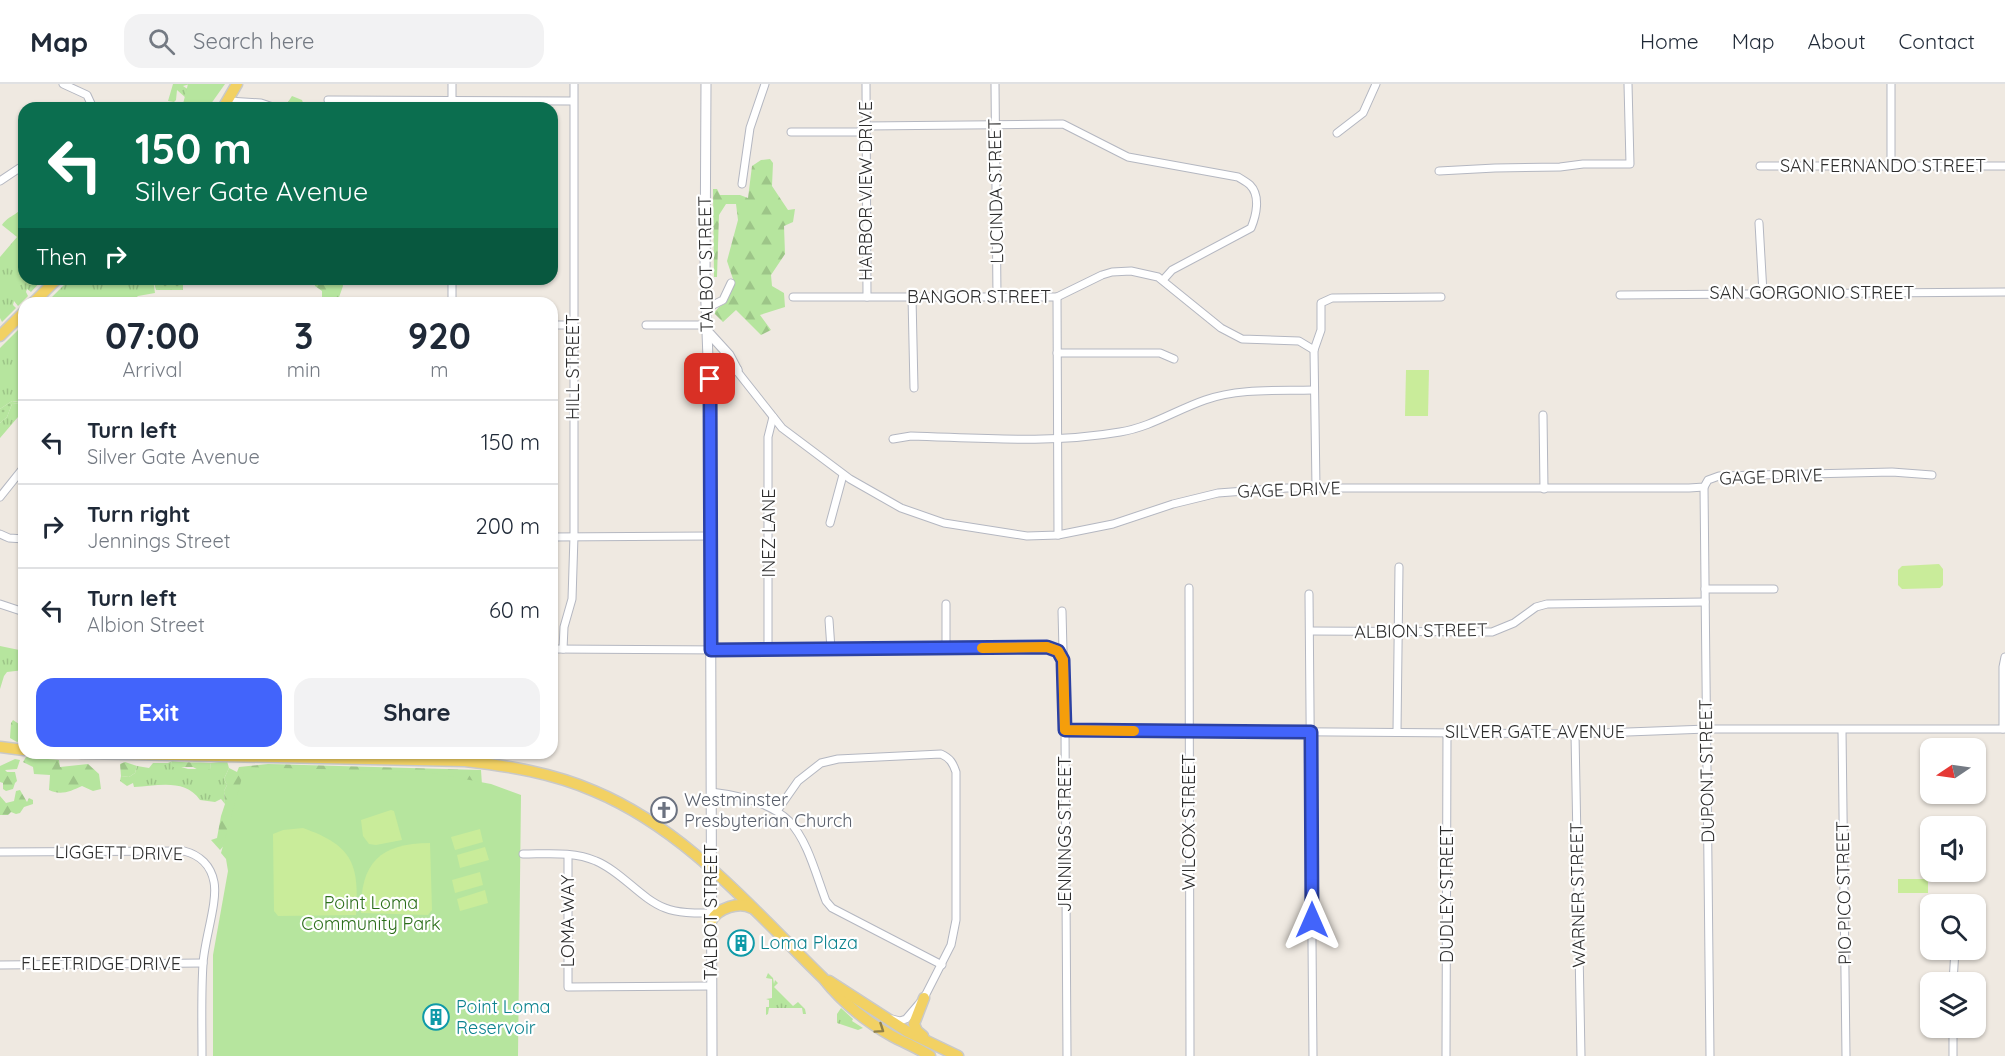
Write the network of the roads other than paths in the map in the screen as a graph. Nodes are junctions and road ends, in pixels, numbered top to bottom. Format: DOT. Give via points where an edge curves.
graph roads {
  1 [pos="63,84"];
  2 [pos="237,84"];
  3 [pos="452,84"];
  4 [pos="574,84"];
  5 [pos="706,84"];
  6 [pos="765,84"];
  7 [pos="866,84"];
  8 [pos="995,84"];
  9 [pos="1376,84"];
  10 [pos="1628,84"];
  11 [pos="1891,84"];
  12 [pos="80,87"];
  13 [pos="328,100"];
  14 [pos="573,101"];
  15 [pos="91,102"];
  16 [pos="227,102"];
  17 [pos="390,102"];
  18 [pos="452,102"];
  19 [pos="533,102"];
  20 [pos="995,125"];
  21 [pos="866,126"];
  22 [pos="790,132"];
  23 [pos="1337,133"];
  24 [pos="1760,166"];
  25 [pos="1891,166"];
  26 [pos="2005,166"];
  27 [pos="18,169"];
  28 [pos="1439,171"];
  29 [pos="0,181"];
  30 [pos="742,184"];
  31 [pos="1760,223"];
  32 [pos="1163,280"];
  33 [pos="730,283"];
  34 [pos="51,285"];
  35 [pos="2005,292"];
  36 [pos="1763,293"];
  37 [pos="1620,295"];
  38 [pos="39,297"];
  39 [pos="793,297"];
  40 [pos="867,297"];
  41 [pos="912,297"];
  42 [pos="997,297"];
  43 [pos="1057,297"];
  44 [pos="1441,297"];
  45 [pos="707,308"];
  46 [pos="18,318"];
  47 [pos="558,325"];
  48 [pos="573,325"];
  49 [pos="646,325"];
  50 [pos="708,329"];
  51 [pos="0,336"];
  52 [pos="1314,350"];
  53 [pos="1057,353"];
  54 [pos="1174,359"];
  55 [pos="709,360"];
  56 [pos="737,370"];
  57 [pos="710,379"];
  58 [pos="914,388"];
  59 [pos="1313,390"];
  60 [pos="1543,415"];
  61 [pos="772,417"];
  62 [pos="893,439"];
  63 [pos="1058,440"];
  64 [pos="18,474"];
  65 [pos="843,475"];
  66 [pos="1932,475"];
  67 [pos="1704,487"];
  68 [pos="1316,488"];
  69 [pos="1544,489"];
  70 [pos="0,497"];
  71 [pos="830,523"];
  72 [pos="0,534"];
  73 [pos="1058,535"];
  74 [pos="574,536"];
  75 [pos="710,536"];
  76 [pos="558,537"];
  77 [pos="18,539"];
  78 [pos="1399,567"];
  79 [pos="1189,588"];
  80 [pos="1705,589"];
  81 [pos="1774,589"];
  82 [pos="1310,594"];
  83 [pos="1705,602"];
  84 [pos="0,604"];
  85 [pos="946,604"];
  86 [pos="18,610"];
  87 [pos="1062,612"];
  88 [pos="829,620"];
  89 [pos="1310,632"];
  90 [pos="1398,633"];
  91 [pos="946,648"];
  92 [pos="558,649"];
  93 [pos="563,649"];
  94 [pos="768,649"];
  95 [pos="831,649"];
  96 [pos="711,650"];
  97 [pos="2005,657"];
  98 [pos="1063,660"];
  99 [pos="1707,729"];
  100 [pos="2004,729"];
  101 [pos="1065,730"];
  102 [pos="1842,730"];
  103 [pos="1189,731"];
  104 [pos="1397,731"];
  105 [pos="1311,732"];
  106 [pos="1447,732"];
  107 [pos="1575,734"];
  108 [pos="0,747"];
  109 [pos="18,749"];
  110 [pos="398,759"];
  111 [pos="711,792"];
  112 [pos="777,811"];
  113 [pos="0,852"];
  114 [pos="523,854"];
  115 [pos="568,855"];
  116 [pos="711,867"];
  117 [pos="752,909"];
  118 [pos="714,916"];
  119 [pos="203,963"];
  120 [pos="0,965"];
  121 [pos="942,965"];
  122 [pos="823,978"];
  123 [pos="712,986"];
  124 [pos="924,998"];
  125 [pos="882,1016"];
  126 [pos="712,1033"];
  127 [pos="1953,1038"];
  128 [pos="904,1043"];
  129 [pos="932,1044"];
  130 [pos="202,1056"];
  131 [pos="705,1056"];
  132 [pos="712,1056"];
  133 [pos="915,1056"];
  134 [pos="930,1056"];
  135 [pos="958,1056"];
  136 [pos="1067,1056"];
  137 [pos="1190,1056"];
  138 [pos="1313,1056"];
  139 [pos="1446,1056"];
  140 [pos="1581,1056"];
  141 [pos="1710,1056"];
  142 [pos="1846,1056"];
  143 [pos="1953,1056"];
  1 -- 12 [label="street"];
  2 -- 16 [label="main road"];
  3 -- 18 [label="street"];
  4 -- 14 [label="street, HILL STREET"];
  5 -- 45 [label="main road, TALBOT STREET"];
  6 -- 30 [label="street" via="750,128"];
  7 -- 21 [label="street, HARBOR VIEW DRIVE"];
  8 -- 20 [label="street, LUCINDA STREET"];
  9 -- 23 [label="street" via="1363,114"];
  10 -- 28 [label="street" via="1630,164"];
  11 -- 25 [label="street"];
  12 -- 15 [label="street"];
  13 -- 17 [label="street"];
  14 -- 19 [label="street"];
  14 -- 48 [label="street, HILL STREET"];
  20 -- 21 [label="street"];
  20 -- 32 [label="street" via="1063,124 1128,157 1238,177 1251,185 1256,216 1251,228 1172,270"];
  20 -- 42 [label="street, LUCINDA STREET"];
  21 -- 22 [label="street" via="858,132"];
  21 -- 40 [label="street, HARBOR VIEW DRIVE"];
  24 -- 25 [label="street, SAN FERNANDO STREET"];
  25 -- 26 [label="street, SAN FERNANDO STREET"];
  27 -- 29 [label="street"];
  31 -- 36 [label="street"];
  32 -- 43 [label="street, BANGOR STREET" via="1131,271 1112,272"];
  32 -- 52 [label="street, BANGOR STREET" via="1221,328 1242,339 1299,341"];
  33 -- 45 [label="street" via="723,300"];
  34 -- 38 [label="main road"];
  35 -- 36 [label="street, SAN GORGONIO STREET"];
  36 -- 37 [label="street, SAN GORGONIO STREET"];
  39 -- 40 [label="street, BANGOR STREET"];
  40 -- 41 [label="street, BANGOR STREET"];
  41 -- 42 [label="street, BANGOR STREET"];
  41 -- 58 [label="street"];
  42 -- 43 [label="street, BANGOR STREET"];
  43 -- 53 [label="street"];
  44 -- 52 [label="street" via="1324,301"];
  45 -- 50 [label="main road, TALBOT STREET"];
  46 -- 51 [label="main road"];
  47 -- 48 [label="street"];
  48 -- 74 [label="street, HILL STREET"];
  49 -- 50 [label="street"];
  50 -- 55 [label="main road, TALBOT STREET"];
  50 -- 56 [label="main road"];
  52 -- 59 [label="street"];
  53 -- 54 [label="street" via="1160,353"];
  53 -- 63 [label="street"];
  55 -- 56 [label="street" via="729,361"];
  55 -- 57 [label="main road, TALBOT STREET"];
  56 -- 57 [label="main road" via="723,369"];
  56 -- 61 [label="street, GAGE DRIVE"];
  57 -- 75 [label="main road, TALBOT STREET"];
  59 -- 63 [label="street" via="1229,394 1122,432"];
  59 -- 68 [label="street"];
  60 -- 69 [label="street"];
  61 -- 65 [label="street, GAGE DRIVE"];
  61 -- 94 [label="street, INEZ LANE" via="768,437"];
  62 -- 63 [label="street" via="911,436"];
  63 -- 73 [label="street"];
  64 -- 70 [label="street"];
  65 -- 71 [label="street"];
  65 -- 73 [label="street, GAGE DRIVE" via="901,508 944,523 1027,536"];
  66 -- 67 [label="street, GAGE DRIVE" via="1892,472 1719,476 1708,480"];
  67 -- 69 [label="street, GAGE DRIVE"];
  67 -- 80 [label="street, DUPONT STREET"];
  68 -- 69 [label="street, GAGE DRIVE"];
  68 -- 73 [label="street, GAGE DRIVE" via="1218,493 1113,524"];
  72 -- 77 [label="street"];
  74 -- 75 [label="street"];
  74 -- 76 [label="street"];
  74 -- 93 [label="street, HILL STREET" via="572,599"];
  75 -- 96 [label="main road, TALBOT STREET"];
  78 -- 90 [label="street"];
  79 -- 103 [label="street, WILCOX STREET"];
  80 -- 81 [label="street"];
  80 -- 83 [label="street, DUPONT STREET"];
  82 -- 89 [label="street"];
  83 -- 90 [label="street, ALBION STREET" via="1547,604 1492,632"];
  83 -- 99 [label="street, DUPONT STREET"];
  84 -- 86 [label="street"];
  85 -- 91 [label="street"];
  87 -- 98 [label="street, JENNINGS STREET"];
  88 -- 95 [label="street"];
  89 -- 90 [label="street, ALBION STREET"];
  89 -- 105 [label="street"];
  90 -- 104 [label="street"];
  91 -- 95 [label="street"];
  91 -- 98 [label="street" via="1047,647 1058,651"];
  92 -- 93 [label="street"];
  93 -- 96 [label="street"];
  94 -- 95 [label="street"];
  94 -- 96 [label="street"];
  96 -- 111 [label="main road, TALBOT STREET"];
  97 -- 100 [label="street"];
  98 -- 101 [label="street, JENNINGS STREET"];
  99 -- 102 [label="street, SILVER GATE AVENUE"];
  99 -- 107 [label="street, SILVER GATE AVENUE"];
  99 -- 141 [label="street, DUPONT STREET"];
  100 -- 102 [label="street, SILVER GATE AVENUE"];
  101 -- 103 [label="street, SILVER GATE AVENUE"];
  101 -- 136 [label="street, JENNINGS STREET"];
  102 -- 142 [label="street, PIO PICO STREET"];
  103 -- 105 [label="street, SILVER GATE AVENUE"];
  103 -- 137 [label="street, WILCOX STREET"];
  104 -- 105 [label="street, SILVER GATE AVENUE"];
  104 -- 106 [label="street, SILVER GATE AVENUE"];
  105 -- 138 [label="street"];
  106 -- 107 [label="street, SILVER GATE AVENUE"];
  106 -- 139 [label="street, DUDLEY STREET"];
  107 -- 140 [label="street, WARNER STREET"];
  108 -- 109 [label="main road"];
  110 -- 116 [label="main road" via="502,766 594,790 659,826"];
  111 -- 112 [label="street"];
  111 -- 116 [label="main road, TALBOT STREET"];
  112 -- 121 [label="street" via="803,842 832,908"];
  112 -- 121 [label="street" via="798,782 821,763 941,754 949,757 957,772 956,920"];
  113 -- 119 [label="street, LIGGETT DRIVE" via="184,851 196,855 212,873 215,890"];
  114 -- 115 [label="street"];
  115 -- 118 [label="street" via="605,865 663,908"];
  115 -- 123 [label="street, LOMA WAY" via="568,987"];
  116 -- 117 [label="main road"];
  116 -- 118 [label="main road, TALBOT STREET"];
  117 -- 118 [label="main road" via="741,905"];
  117 -- 122 [label="main road"];
  118 -- 123 [label="main road, TALBOT STREET"];
  119 -- 120 [label="street, FLEETRIDGE DRIVE"];
  119 -- 130 [label="street"];
  121 -- 124 [label="street"];
  122 -- 125 [label="main road"];
  122 -- 128 [label="main road, one-way" via="856,1013"];
  123 -- 126 [label="main road, TALBOT STREET"];
  124 -- 125 [label="street" via="906,1019"];
  124 -- 129 [label="main road" via="914,1024 918,1033"];
  125 -- 129 [label="main road"];
  126 -- 131 [label="main road"];
  126 -- 132 [label="main road, TALBOT STREET"];
  127 -- 143 [label="street"];
  128 -- 133 [label="main road"];
  128 -- 134 [label="main road"];
  129 -- 135 [label="main road"];
}
